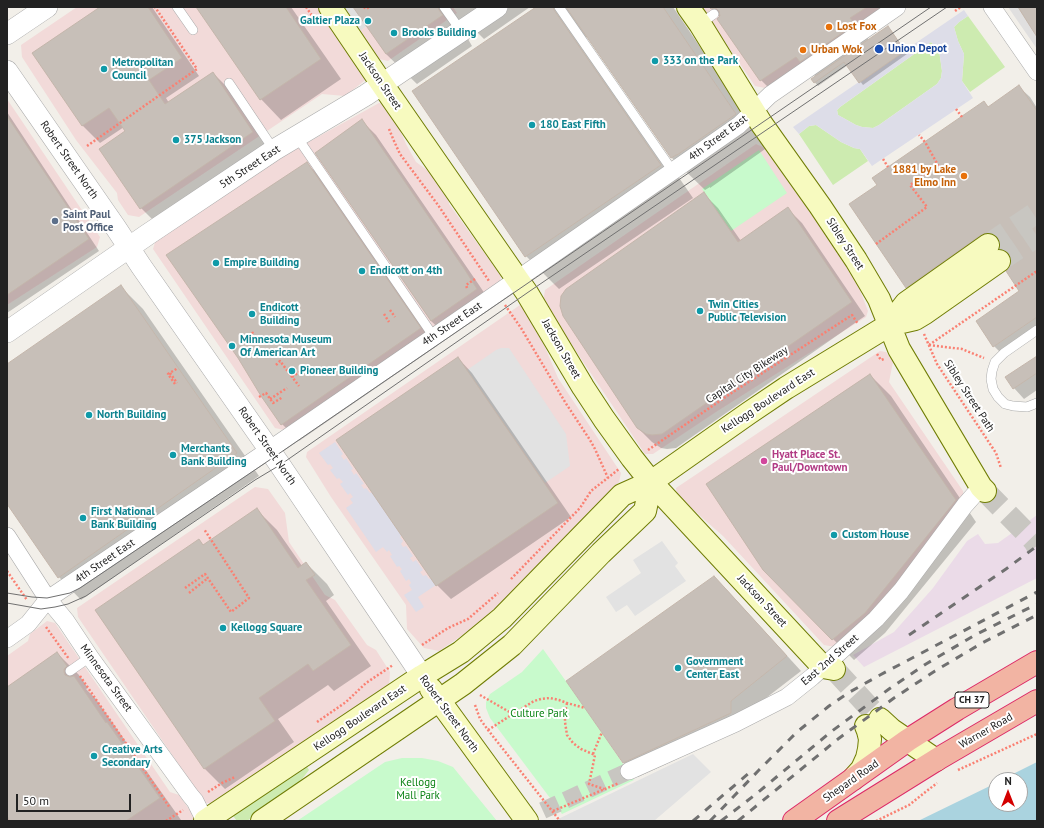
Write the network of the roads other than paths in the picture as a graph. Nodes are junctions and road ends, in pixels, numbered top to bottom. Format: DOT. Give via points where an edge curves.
graph roads {
  1 [pos="47,7"];
  2 [pos="177,7"];
  3 [pos="330,7"];
  4 [pos="444,7"];
  5 [pos="497,7"];
  6 [pos="559,7"];
  7 [pos="897,7"];
  8 [pos="992,7"];
  9 [pos="701,15"];
  10 [pos="193,30"];
  11 [pos="461,31"];
  12 [pos="7,34"];
  13 [pos="7,71"];
  14 [pos="1037,72"];
  15 [pos="229,83"];
  16 [pos="382,84"];
  17 [pos="754,112"];
  18 [pos="296,137"];
  19 [pos="274,150"];
  20 [pos="672,170"];
  21 [pos="129,247"];
  22 [pos="993,253"];
  23 [pos="517,278"];
  24 [pos="889,325"];
  25 [pos="1037,330"];
  26 [pos="7,332"];
  27 [pos="434,337"];
  28 [pos="1037,403"];
  29 [pos="269,450"];
  30 [pos="651,482"];
  31 [pos="983,489"];
  32 [pos="7,536"];
  33 [pos="48,599"];
  34 [pos="7,639"];
  35 [pos="90,657"];
  36 [pos="1037,662"];
  37 [pos="72,669"];
  38 [pos="827,671"];
  39 [pos="422,676"];
  40 [pos="439,700"];
  41 [pos="1037,701"];
  42 [pos="908,740"];
  43 [pos="938,770"];
  44 [pos="629,771"];
  45 [pos="850,781"];
  46 [pos="205,821"];
  47 [pos="262,821"];
  48 [pos="527,821"];
  49 [pos="794,821"];
  50 [pos="838,821"];
  1 -- 12 [label="street"];
  2 -- 10 [label="lane"];
  3 -- 16 [label="main road, Jackson Street"];
  4 -- 11 [label="lane"];
  5 -- 11 [label="street, 5th Street East"];
  6 -- 20 [label="lane"];
  7 -- 17 [label="street, 4th Street East" via="770,95"];
  8 -- 14 [label="street"];
  9 -- 17 [label="main road, Sibley Street"];
  11 -- 16 [label="street, 5th Street East"];
  13 -- 21 [label="street, Robert Street North"];
  15 -- 19 [label="lane"];
  16 -- 18 [label="street, 5th Street East"];
  16 -- 23 [label="main road, Jackson Street"];
  17 -- 20 [label="street, 4th Street East"];
  17 -- 24 [label="main road, Sibley Street" via="856,260 879,299"];
  18 -- 19 [label="street, 5th Street East"];
  18 -- 27 [label="lane"];
  19 -- 21 [label="street, 5th Street East"];
  20 -- 23 [label="street, 4th Street East"];
  21 -- 26 [label="street, 5th Street East"];
  21 -- 29 [label="street, Robert Street North"];
  22 -- 24 [label="main road, Kellogg Boulevard East" via="906,303"];
  23 -- 27 [label="street, 4th Street East"];
  23 -- 30 [label="main road, Jackson Street" via="591,400"];
  24 -- 30 [label="main road, Kellogg Boulevard East" via="786,388"];
  24 -- 31 [label="main road, Sibley Street" via="899,349"];
  25 -- 28 [label="lane" via="995,362 991,379 993,389 1005,404 1026,408"];
  27 -- 29 [label="street, 4th Street East"];
  29 -- 33 [label="street, 4th Street East"];
  29 -- 39 [label="street, Robert Street North"];
  30 -- 38 [label="main road, Jackson Street"];
  30 -- 39 [label="main road, Kellogg Boulevard East" via="622,495 502,618 462,652"];
  30 -- 40 [label="main road" via="645,511 512,645"];
  31 -- 38 [label="street, East 2nd Street" via="965,506 901,591"];
  32 -- 33 [label="street, Minnesota Street"];
  33 -- 34 [label="street, 4th Street East" via="28,624"];
  33 -- 35 [label="street, Minnesota Street"];
  35 -- 37 [label="lane"];
  35 -- 46 [label="street, Minnesota Street" via="195,802"];
  36 -- 42 [label="highway, CH 37"];
  38 -- 44 [label="street, East 2nd Street" via="787,697 736,723"];
  39 -- 40 [label="main road, Robert Street North"];
  39 -- 46 [label="main road, Kellogg Boulevard East"];
  40 -- 47 [label="main road"];
  40 -- 48 [label="main road, Robert Street North"];
  41 -- 43 [label="highway, Warner Road"];
  42 -- 43 [label="main road"];
  42 -- 45 [label="highway, Shepard Road / CH 37"];
  42 -- 45 [label="main road" via="873,722 868,731 870,739 867,758 862,769"];
  43 -- 50 [label="highway"];
  45 -- 49 [label="highway, Shepard Road / CH 37"];
}
